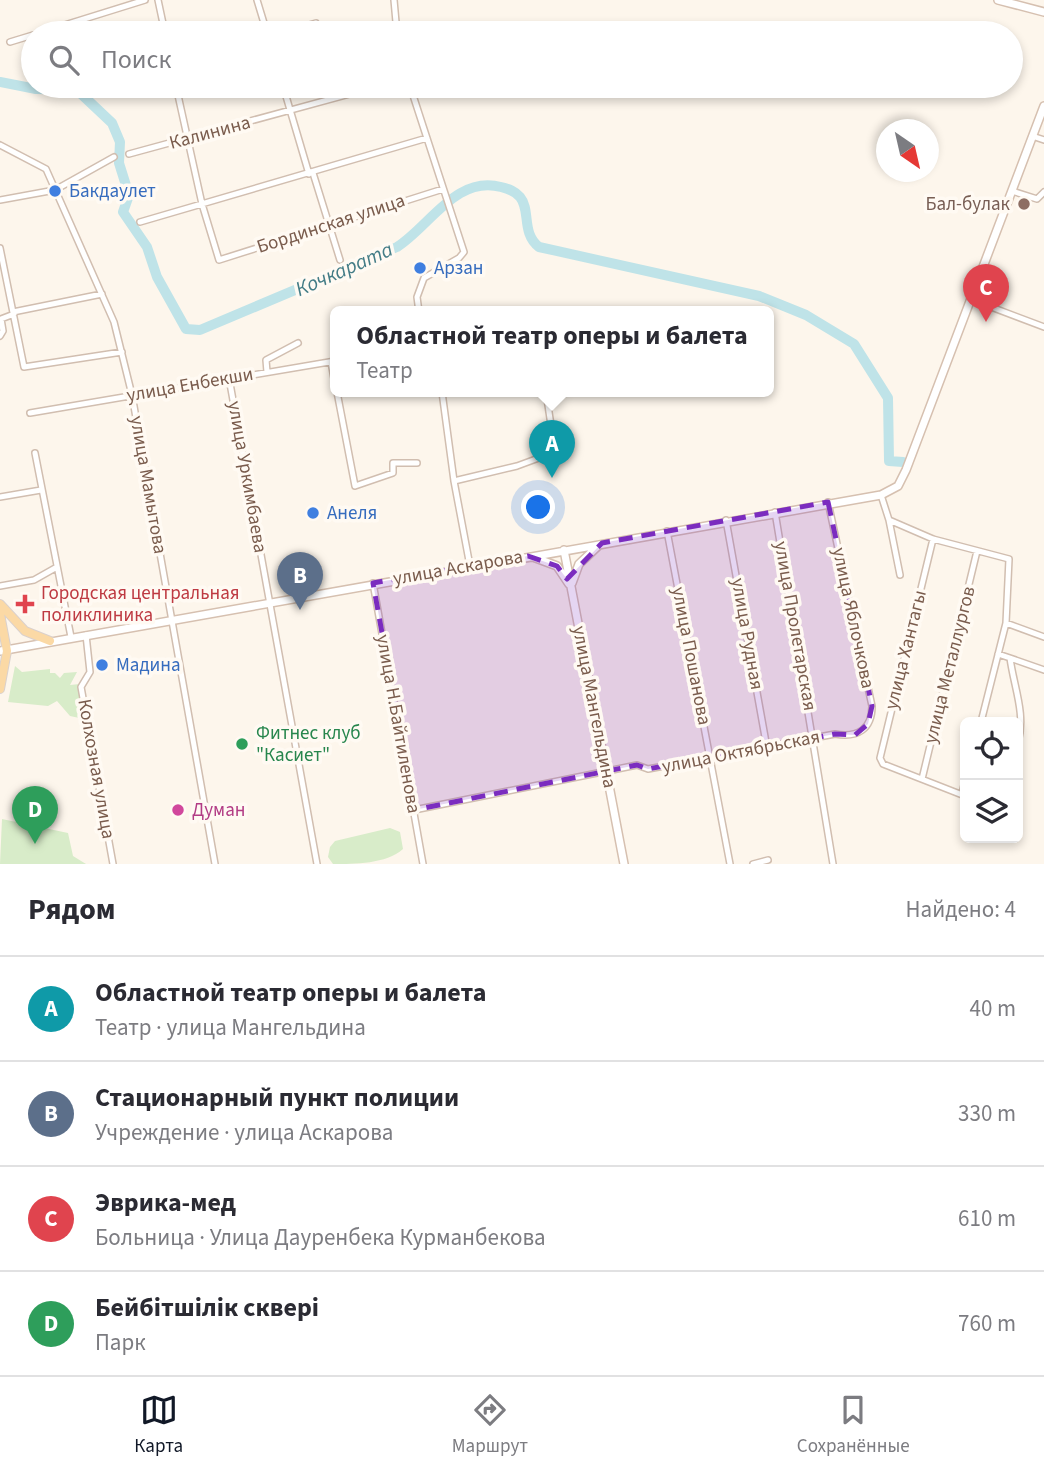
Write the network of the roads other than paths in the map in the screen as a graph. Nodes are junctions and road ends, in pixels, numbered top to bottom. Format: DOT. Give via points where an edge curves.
graph roads {
  1 [pos="145,0"];
  2 [pos="158,0"];
  3 [pos="257,0"];
  4 [pos="394,0"];
  5 [pos="998,0"];
  6 [pos="1044,12"];
  7 [pos="78,21"];
  8 [pos="162,21"];
  9 [pos="263,21"];
  10 [pos="396,21"];
  11 [pos="21,39"];
  12 [pos="10,42"];
  13 [pos="179,98"];
  14 [pos="287,98"];
  15 [pos="337,98"];
  16 [pos="414,98"];
  17 [pos="1044,106"];
  18 [pos="291,111"];
  19 [pos="1032,136"];
  20 [pos="427,138"];
  21 [pos="189,139"];
  22 [pos="1044,140"];
  23 [pos="0,145"];
  24 [pos="129,154"];
  25 [pos="114,157"];
  26 [pos="311,173"];
  27 [pos="443,189"];
  28 [pos="55,190"];
  29 [pos="1012,191"];
  30 [pos="1044,192"];
  31 [pos="0,200"];
  32 [pos="202,204"];
  33 [pos="140,222"];
  34 [pos="328,223"];
  35 [pos="0,248"];
  36 [pos="340,260"];
  37 [pos="102,294"];
  38 [pos="970,299"];
  39 [pos="418,306"];
  40 [pos="13,313"];
  41 [pos="1044,327"];
  42 [pos="0,336"];
  43 [pos="298,343"];
  44 [pos="122,352"];
  45 [pos="330,362"];
  46 [pos="267,372"];
  47 [pos="229,379"];
  48 [pos="132,395"];
  49 [pos="338,397"];
  50 [pos="443,397"];
  51 [pos="547,397"];
  52 [pos="30,413"];
  53 [pos="35,453"];
  54 [pos="417,463"];
  55 [pos="454,481"];
  56 [pos="41,490"];
  57 [pos="881,495"];
  58 [pos="0,497"];
  59 [pos="828,502"];
  60 [pos="775,512"];
  61 [pos="726,520"];
  62 [pos="889,520"];
  63 [pos="667,531"];
  64 [pos="933,539"];
  65 [pos="602,543"];
  66 [pos="564,550"];
  67 [pos="977,551"];
  68 [pos="528,556"];
  69 [pos="470,566"];
  70 [pos="57,567"];
  71 [pos="900,575"];
  72 [pos="373,583"];
  73 [pos="0,586"];
  74 [pos="571,588"];
  75 [pos="269,601"];
  76 [pos="0,604"];
  77 [pos="0,614"];
  78 [pos="171,619"];
  79 [pos="1006,623"];
  80 [pos="86,634"];
  81 [pos="71,637"];
  82 [pos="1044,637"];
  83 [pos="50,641"];
  84 [pos="3,651"];
  85 [pos="998,654"];
  86 [pos="1010,658"];
  87 [pos="1044,670"];
  88 [pos="0,689"];
  89 [pos="982,717"];
  90 [pos="1022,717"];
  91 [pos="863,731"];
  92 [pos="815,738"];
  93 [pos="767,748"];
  94 [pos="709,756"];
  95 [pos="606,772"];
  96 [pos="922,779"];
  97 [pos="960,794"];
  98 [pos="414,810"];
  99 [pos="768,860"];
  100 [pos="113,864"];
  101 [pos="215,864"];
  102 [pos="317,864"];
  103 [pos="423,864"];
  104 [pos="624,864"];
  105 [pos="730,864"];
  106 [pos="753,864"];
  107 [pos="833,864"];
  1 -- 7 [label="street"];
  2 -- 8 [label="street"];
  3 -- 9 [label="street"];
  4 -- 10 [label="street"];
  5 -- 6 [label="main road"];
  11 -- 12 [label="street"];
  13 -- 21 [label="street"];
  14 -- 18 [label="street"];
  15 -- 18 [label="street, Калинина"];
  16 -- 20 [label="street"];
  17 -- 19 [label="main road"];
  18 -- 21 [label="street, Калинина"];
  18 -- 26 [label="street"];
  19 -- 22 [label="street"];
  19 -- 29 [label="main road"];
  20 -- 26 [label="street"];
  20 -- 27 [label="street"];
  21 -- 24 [label="street, Калинина"];
  21 -- 32 [label="street"];
  23 -- 28 [label="street, улица Мамытова" via="46,169"];
  25 -- 28 [label="street"];
  26 -- 32 [label="street"];
  26 -- 34 [label="street"];
  27 -- 34 [label="street, Бординская улица"];
  27 -- 39 [label="street" via="464,251 424,278"];
  28 -- 31 [label="street"];
  28 -- 37 [label="street, улица Мамытова"];
  29 -- 30 [label="street" via="1037,199"];
  29 -- 38 [label="main road"];
  32 -- 33 [label="street"];
  32 -- 34 [label="street, Бординская улица" via="219,260"];
  34 -- 36 [label="street"];
  35 -- 40 [label="street"];
  37 -- 40 [label="street"];
  37 -- 44 [label="street, улица Мамытова"];
  38 -- 41 [label="street"];
  38 -- 57 [label="main road" via="906,470 898,486"];
  40 -- 42 [label="street" via="1,319"];
  40 -- 44 [label="street" via="24,366"];
  43 -- 46 [label="street, улица Енбекши" via="266,360"];
  44 -- 48 [label="street, улица Мамытова"];
  45 -- 46 [label="street, улица Енбекши"];
  46 -- 47 [label="street, улица Енбекши"];
  47 -- 48 [label="street, улица Енбекши"];
  47 -- 75 [label="street, улица Уркимбаева"];
  48 -- 52 [label="street, улица Енбекши"];
  48 -- 78 [label="street, улица Мамытова"];
  49 -- 54 [label="street" via="355,486 393,473 393,463"];
  50 -- 55 [label="street"];
  51 -- 55 [label="street" via="555,452"];
  53 -- 56 [label="street"];
  55 -- 69 [label="street"];
  56 -- 58 [label="street"];
  56 -- 70 [label="street"];
  57 -- 59 [label="main road, улица Аскарова"];
  57 -- 62 [label="street"];
  59 -- 60 [label="main road, улица Аскарова"];
  59 -- 91 [label="street, улица Яблочкова" via="873,706"];
  60 -- 61 [label="main road, улица Аскарова"];
  60 -- 92 [label="street, улица Пролетарская"];
  61 -- 63 [label="main road, улица Аскарова"];
  61 -- 93 [label="street, улица Рудная"];
  62 -- 64 [label="street"];
  62 -- 71 [label="street"];
  63 -- 65 [label="main road, улица Аскарова"];
  63 -- 94 [label="street, улица Пошанова"];
  64 -- 67 [label="street"];
  64 -- 96 [label="street, улица Хантагы" via="881,761"];
  65 -- 66 [label="main road, улица Аскарова"];
  65 -- 74 [label="main road" via="579,564"];
  66 -- 68 [label="main road, улица Аскарова"];
  66 -- 74 [label="main road, улица Мангельдина"];
  67 -- 79 [label="street" via="1009,559"];
  67 -- 96 [label="street, улица Металлургов"];
  68 -- 69 [label="main road, улица Аскарова"];
  68 -- 74 [label="main road" via="554,565"];
  69 -- 72 [label="main road, улица Аскарова"];
  70 -- 73 [label="street" via="34,580"];
  70 -- 81 [label="street"];
  72 -- 75 [label="main road, улица Аскарова"];
  72 -- 98 [label="street, улица Н.Байтиленова"];
  74 -- 95 [label="main road, улица Мангельдина"];
  75 -- 78 [label="main road, улица Аскарова"];
  75 -- 102 [label="street, улица Уркимбаева"];
  76 -- 83 [label="main road" via="25,631"];
  77 -- 84 [label="main road"];
  78 -- 80 [label="main road, улица Аскарова"];
  78 -- 101 [label="street, улица Мамытова"];
  79 -- 82 [label="street"];
  79 -- 85 [label="street"];
  80 -- 81 [label="main road, улица Аскарова"];
  80 -- 100 [label="street, Колхозная улица" via="90,672 81,687"];
  81 -- 83 [label="main road, улица Аскарова"];
  83 -- 84 [label="main road, улица Аскарова"];
  84 -- 88 [label="main road"];
  85 -- 86 [label="street"];
  85 -- 89 [label="street"];
  86 -- 87 [label="street"];
  86 -- 90 [label="street"];
  91 -- 92 [label="street, улица Октябрьская"];
  92 -- 93 [label="street, улица Октябрьская"];
  92 -- 107 [label="street, улица Пролетарская"];
  93 -- 94 [label="street, улица Октябрьская"];
  94 -- 95 [label="street, улица Октябрьская"];
  94 -- 105 [label="street, улица Пошанова"];
  95 -- 98 [label="street, улица Октябрьская"];
  95 -- 104 [label="main road, улица Мангельдина"];
  96 -- 97 [label="street"];
  98 -- 103 [label="street, улица Н.Байтиленова"];
  99 -- 106 [label="street"];
}
